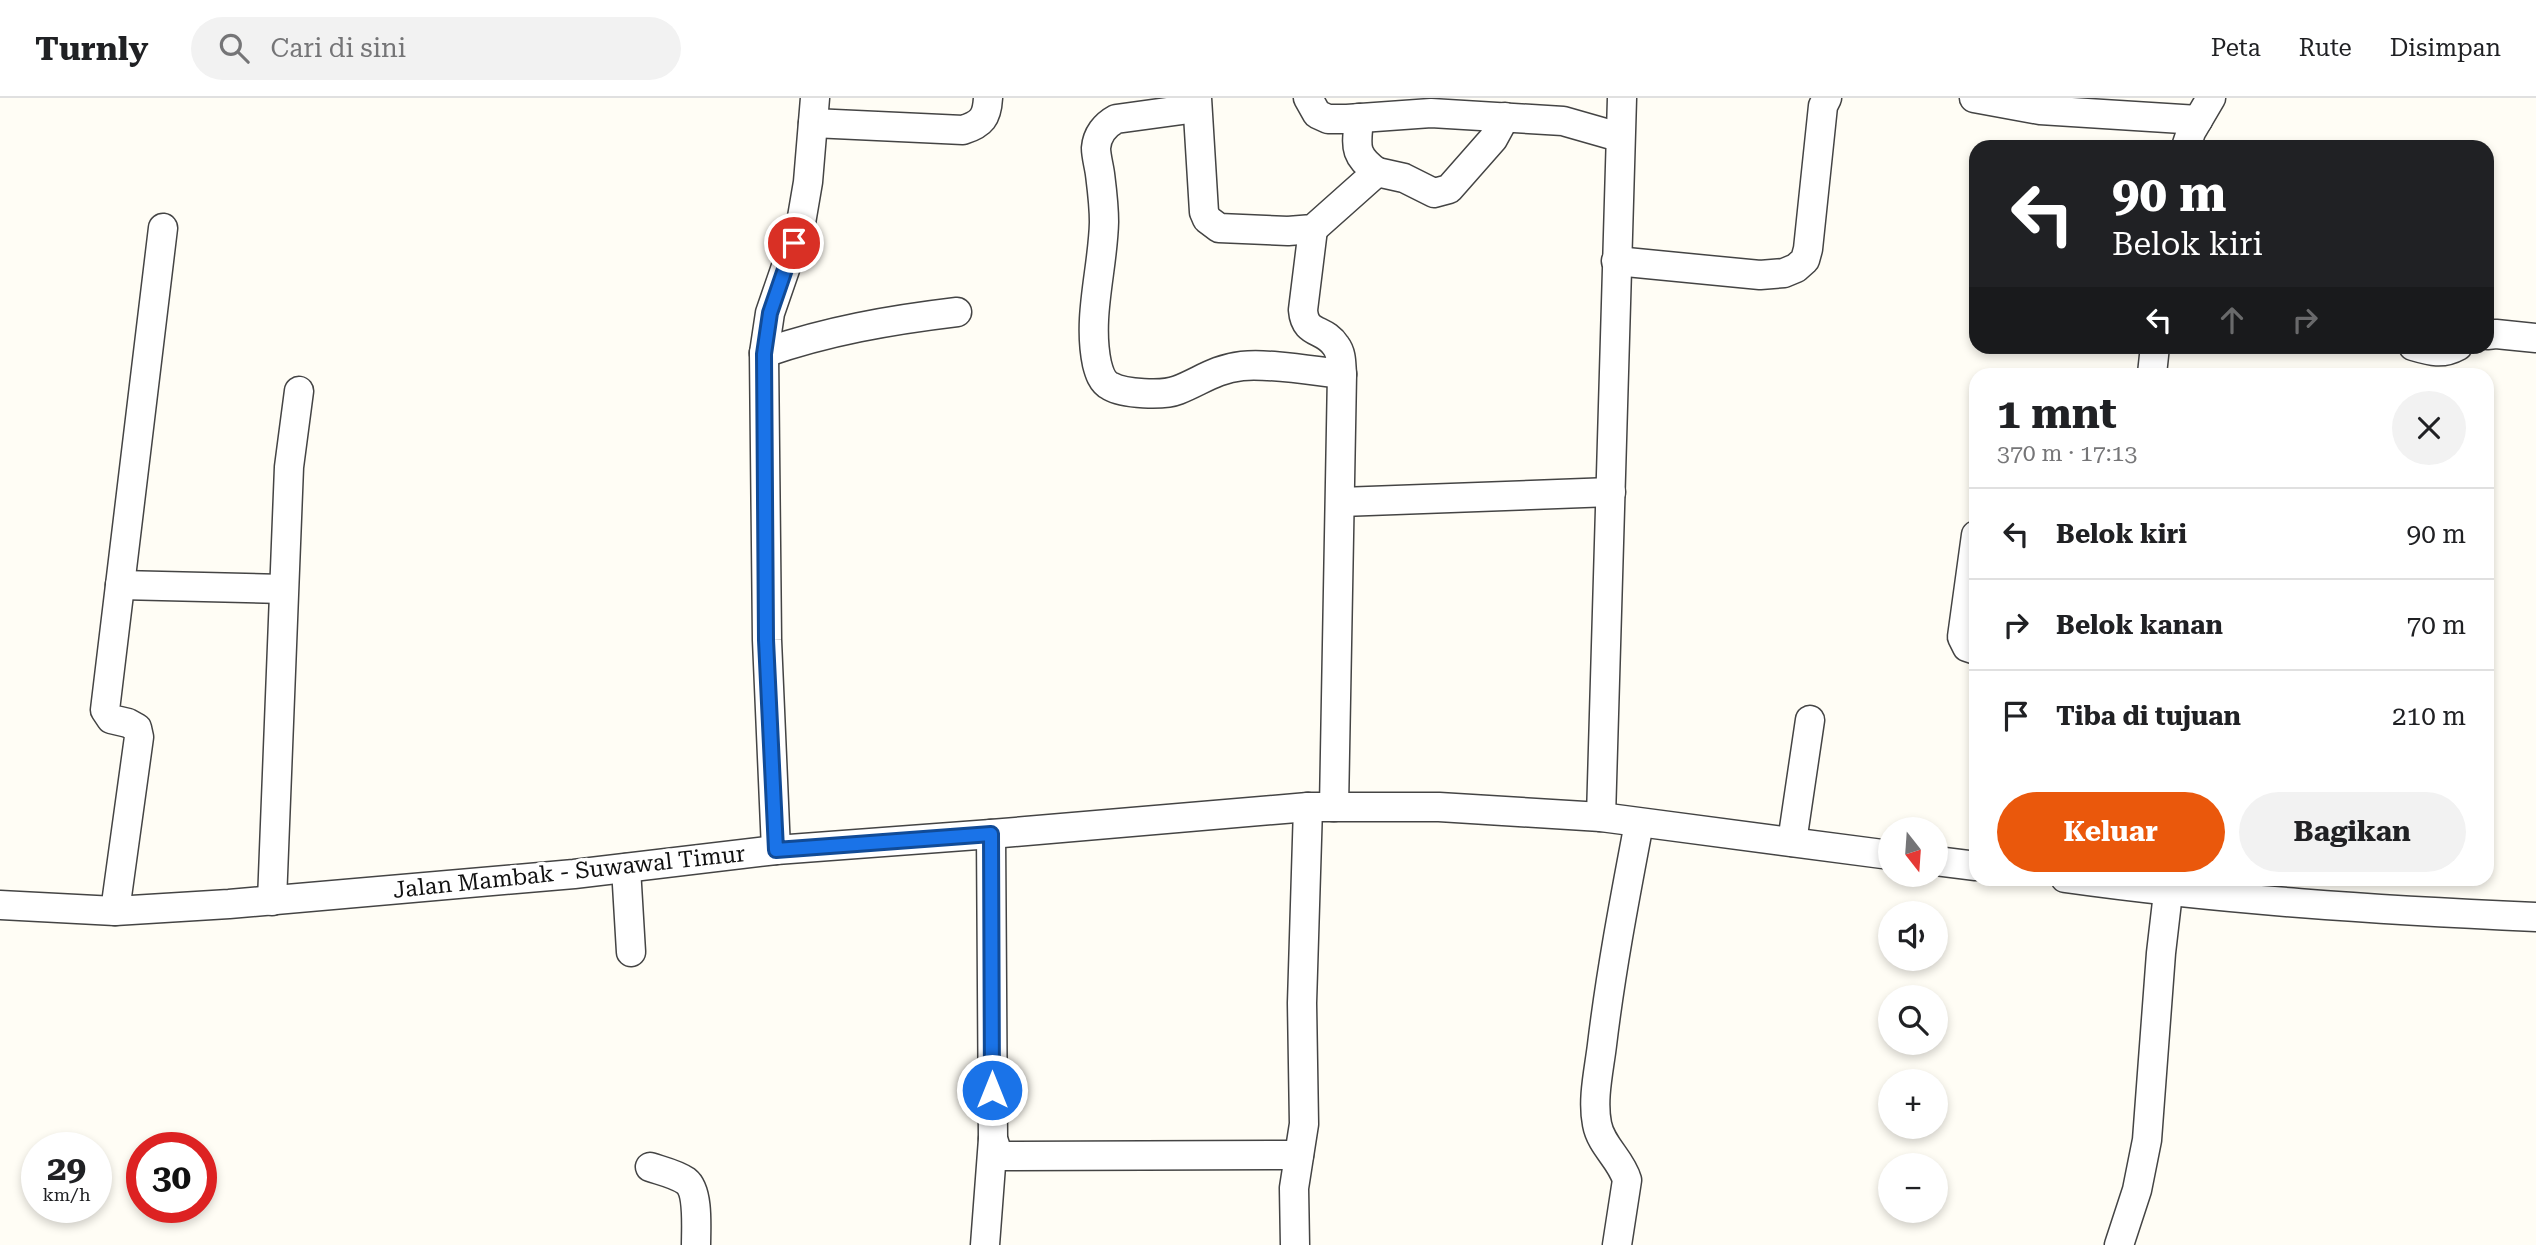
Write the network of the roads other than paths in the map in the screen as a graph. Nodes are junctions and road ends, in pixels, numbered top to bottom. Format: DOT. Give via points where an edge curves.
graph roads {
  1 [pos="988,98"];
  2 [pos="1307,98"];
  3 [pos="1622,98"];
  4 [pos="1826,98"];
  5 [pos="1974,98"];
  6 [pos="1197,103"];
  7 [pos="2204,109"];
  8 [pos="814,111"];
  9 [pos="1505,117"];
  10 [pos="1359,118"];
  11 [pos="1619,138"];
  12 [pos="2189,140"];
  13 [pos="1377,172"];
  14 [pos="163,228"];
  15 [pos="1313,229"];
  16 [pos="1616,261"];
  17 [pos="957,312"];
  18 [pos="2494,334"];
  19 [pos="2536,338"];
  20 [pos="764,354"];
  21 [pos="1342,374"];
  22 [pos="299,391"];
  23 [pos="1611,492"];
  24 [pos="1341,502"];
  25 [pos="120,585"];
  26 [pos="1969,586"];
  27 [pos="283,589"];
  28 [pos="1969,648"];
  29 [pos="1810,720"];
  30 [pos="1321,807"];
  31 [pos="1601,817"];
  32 [pos="1639,823"];
  33 [pos="991,834"];
  34 [pos="1792,842"];
  35 [pos="776,850"];
  36 [pos="1878,853"];
  37 [pos="1948,862"];
  38 [pos="1969,865"];
  39 [pos="626,868"];
  40 [pos="2138,886"];
  41 [pos="2168,893"];
  42 [pos="272,901"];
  43 [pos="0,905"];
  44 [pos="115,911"];
  45 [pos="2536,917"];
  46 [pos="631,952"];
  47 [pos="993,1139"];
  48 [pos="1299,1155"];
  49 [pos="650,1167"];
  50 [pos="696,1245"];
  51 [pos="985,1245"];
  52 [pos="1295,1245"];
  53 [pos="1617,1245"];
  54 [pos="2119,1245"];
  1 -- 8 [label="street" via="983,120 963,130"];
  2 -- 10 [label="street" via="1317,114 1328,119"];
  3 -- 11 [label="street"];
  4 -- 16 [label="street" via="1808,249 1796,268 1760,275"];
  5 -- 7 [label="street" via="2040,110"];
  6 -- 15 [label="street" via="1206,219 1219,228"];
  6 -- 21 [label="street" via="1116,119 1099,136 1096,148 1104,234 1094,335 1101,376 1118,389 1154,393 1177,390 1224,369 1245,366"];
  7 -- 12 [label="street"];
  8 -- 20 [label="street" via="801,223 770,313"];
  9 -- 10 [label="street" via="1431,113"];
  9 -- 11 [label="street" via="1563,121"];
  9 -- 13 [label="street" via="1493,139 1449,189 1434,193 1404,177"];
  10 -- 13 [label="street" via="1357,150"];
  11 -- 16 [label="street"];
  13 -- 15 [label="street"];
  14 -- 25 [label="street"];
  15 -- 21 [label="street" via="1304,320 1338,348"];
  16 -- 23 [label="street"];
  17 -- 20 [label="street" via="822,334"];
  18 -- 19 [label="street"];
  20 -- 35 [label="street" via="766,640"];
  21 -- 24 [label="street"];
  22 -- 27 [label="street" via="289,467"];
  23 -- 24 [label="street"];
  23 -- 31 [label="street"];
  24 -- 30 [label="street"];
  25 -- 27 [label="street"];
  25 -- 44 [label="street" via="105,710 111,719 137,728 139,737"];
  26 -- 28 [label="street" via="1962,637"];
  27 -- 42 [label="street"];
  29 -- 34 [label="street"];
  30 -- 31 [label="street, Jalan Mambak - Suwawal Timur" via="1438,807"];
  30 -- 33 [label="street, Jalan Mambak - Suwawal Timur"];
  30 -- 48 [label="street" via="1303,1003 1304,1124"];
  31 -- 32 [label="street, Jalan Mambak - Suwawal Timur"];
  32 -- 34 [label="street, Jalan Mambak - Suwawal Timur"];
  32 -- 53 [label="street" via="1611,971 1596,1099 1597,1127 1627,1180"];
  33 -- 35 [label="street, Jalan Mambak - Suwawal Timur"];
  33 -- 47 [label="street"];
  34 -- 36 [label="street, Jalan Mambak - Suwawal Timur"];
  35 -- 39 [label="street, Jalan Mambak - Suwawal Timur"];
  37 -- 38 [label="street"];
  39 -- 42 [label="street, Jalan Mambak - Suwawal Timur"];
  39 -- 46 [label="street"];
  40 -- 41 [label="street"];
  41 -- 45 [label="street"];
  41 -- 54 [label="street" via="2147,1140"];
  42 -- 44 [label="street, Jalan Mambak - Suwawal Timur"];
  43 -- 44 [label="street, Jalan Mambak - Suwawal Timur"];
  47 -- 48 [label="street" via="1003,1156"];
  47 -- 51 [label="street"];
  48 -- 52 [label="street" via="1294,1188"];
  49 -- 50 [label="street" via="678,1177 693,1190"];
}
